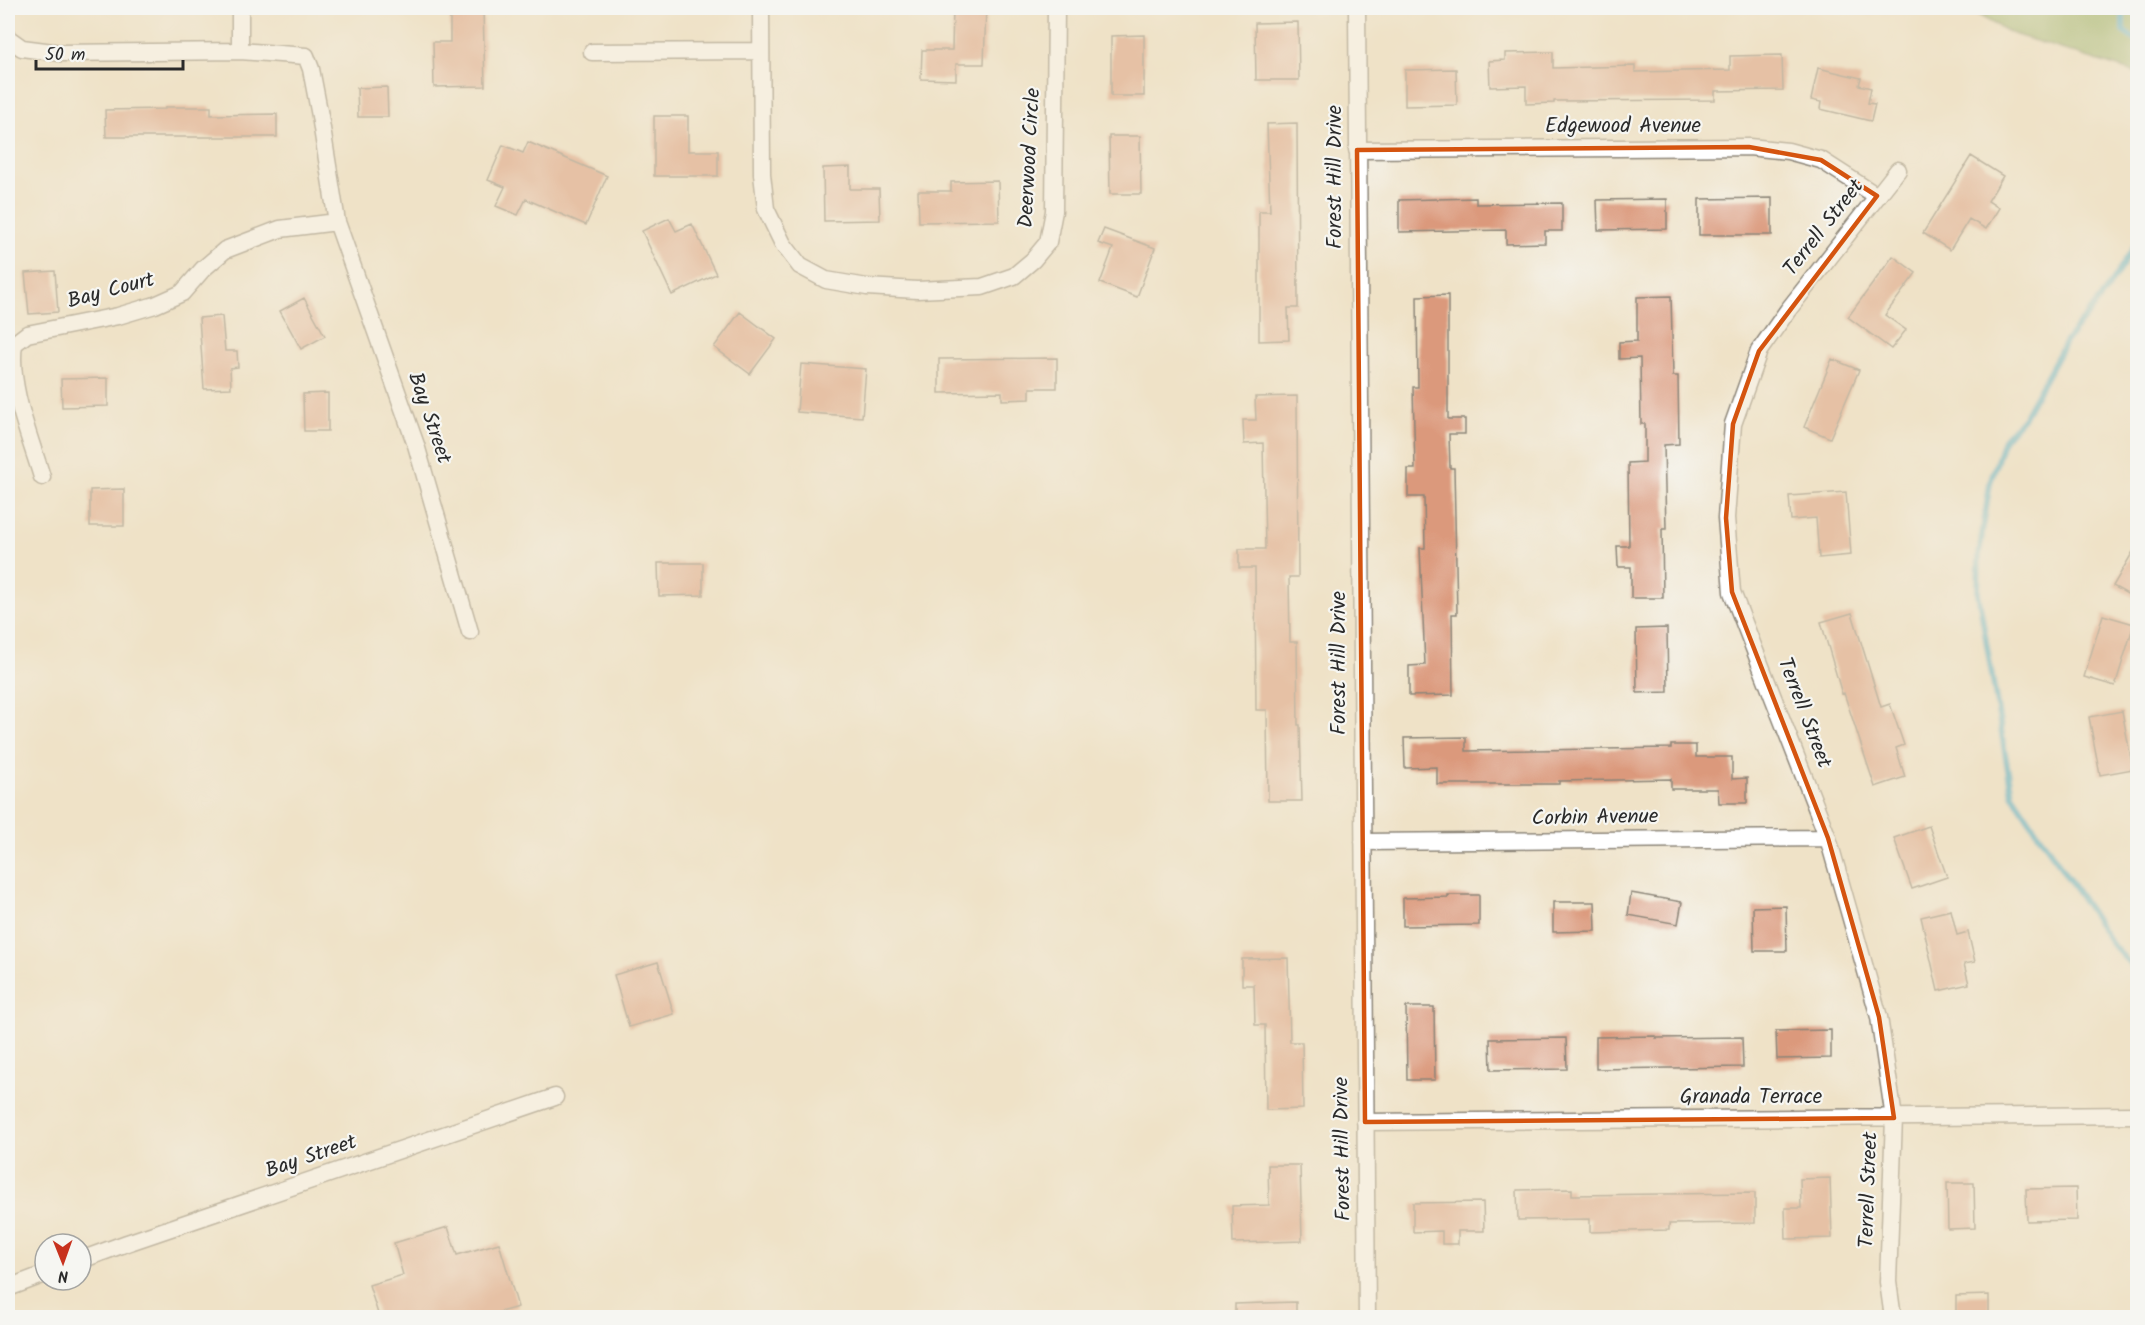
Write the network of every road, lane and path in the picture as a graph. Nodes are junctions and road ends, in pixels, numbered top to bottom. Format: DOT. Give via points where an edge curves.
graph roads {
  1 [pos="240,8"];
  2 [pos="761,8"];
  3 [pos="1056,8"];
  4 [pos="1357,8"];
  5 [pos="8,38"];
  6 [pos="240,51"];
  7 [pos="761,51"];
  8 [pos="592,52"];
  9 [pos="1357,150"];
  10 [pos="1898,170"];
  11 [pos="1877,196"];
  12 [pos="337,222"];
  13 [pos="42,477"];
  14 [pos="470,632"];
  15 [pos="1828,838"];
  16 [pos="1363,842"];
  17 [pos="555,1097"];
  18 [pos="2138,1116"];
  19 [pos="1894,1118"];
  20 [pos="1365,1122"];
  21 [pos="93,1256"];
  22 [pos="33,1279"];
  23 [pos="8,1288"];
  24 [pos="1367,1317"];
  25 [pos="1893,1317"];
  1 -- 6 [label="street"];
  2 -- 7 [label="street, Deerwood Circle"];
  3 -- 7 [label="street, Deerwood Circle" via="1054,210 1048,242 1014,276 981,286 917,290 867,287 826,280 800,266 783,244 766,209"];
  4 -- 9 [label="street, Forest Hill Drive"];
  5 -- 6 [label="street" via="22,48 61,53"];
  6 -- 12 [label="street, Bay Street" via="306,56"];
  7 -- 8 [label="street"];
  9 -- 11 [label="street, Edgewood Avenue" via="1749,147 1821,160"];
  9 -- 16 [label="street, Forest Hill Drive"];
  10 -- 11 [label="street, Terrell Street"];
  11 -- 15 [label="street, Terrell Street" via="1759,351 1733,424 1726,518 1732,592"];
  12 -- 13 [label="street, Bay Court" via="280,229 225,250 182,293 155,305 27,334 14,344 13,380"];
  12 -- 14 [label="street, Bay Street" via="416,445"];
  15 -- 16 [label="street, Corbin Avenue"];
  15 -- 19 [label="street, Terrell Street" via="1879,1017"];
  16 -- 20 [label="street, Forest Hill Drive"];
  17 -- 21 [label="street, Bay Street"];
  18 -- 19 [label="street, Granada Terrace"];
  19 -- 20 [label="street, Granada Terrace"];
  19 -- 25 [label="street, Terrell Street" via="1888,1282"];
  20 -- 24 [label="street, Forest Hill Drive"];
  22 -- 23 [label="street"];
}
